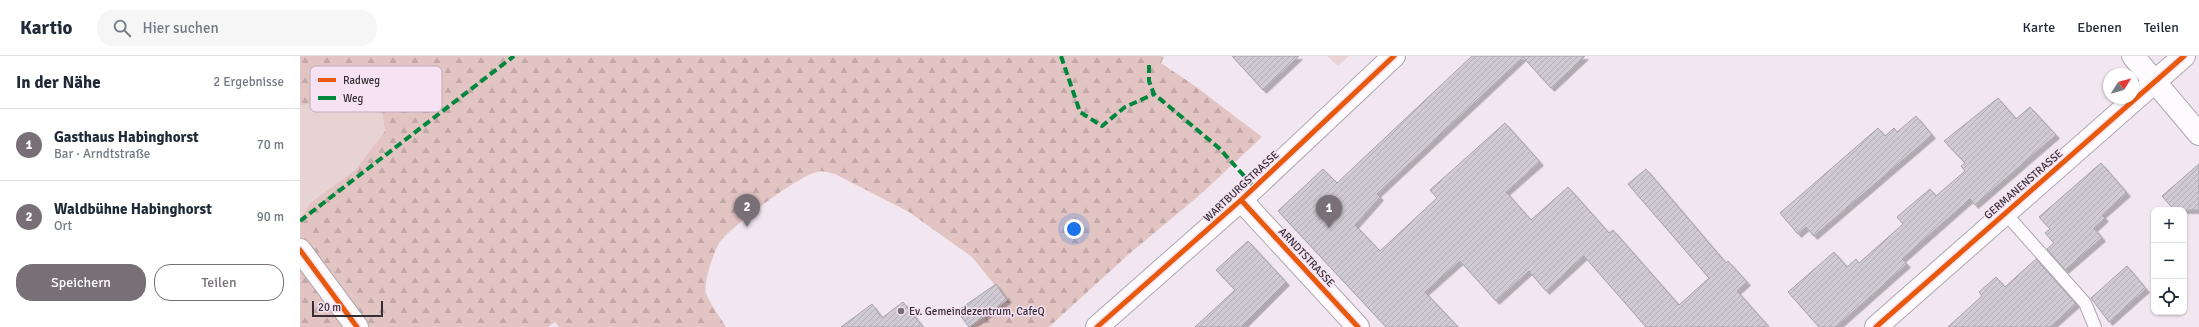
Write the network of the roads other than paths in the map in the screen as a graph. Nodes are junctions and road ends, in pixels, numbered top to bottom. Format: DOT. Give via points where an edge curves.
graph roads {
  1 [pos="1394,56"];
  2 [pos="2133,56"];
  3 [pos="2184,56"];
  4 [pos="2154,82"];
  5 [pos="2199,134"];
  6 [pos="1241,200"];
  7 [pos="2005,213"];
  8 [pos="300,250"];
  9 [pos="357,327"];
  10 [pos="1097,327"];
  11 [pos="1358,327"];
  12 [pos="1876,327"];
  13 [pos="2095,327"];
  1 -- 6 [label="street, WARTBURGSTRASSE"];
  2 -- 4 [label="street"];
  3 -- 4 [label="street, GERMANENSTRASSE"];
  4 -- 5 [label="street"];
  4 -- 7 [label="street, GERMANENSTRASSE"];
  6 -- 10 [label="street, WARTBURGSTRASSE"];
  6 -- 11 [label="street, ARNDTSTRASSE"];
  7 -- 12 [label="street, GERMANENSTRASSE"];
  7 -- 13 [label="lane" via="2085,303"];
  8 -- 9 [label="street"];
}
